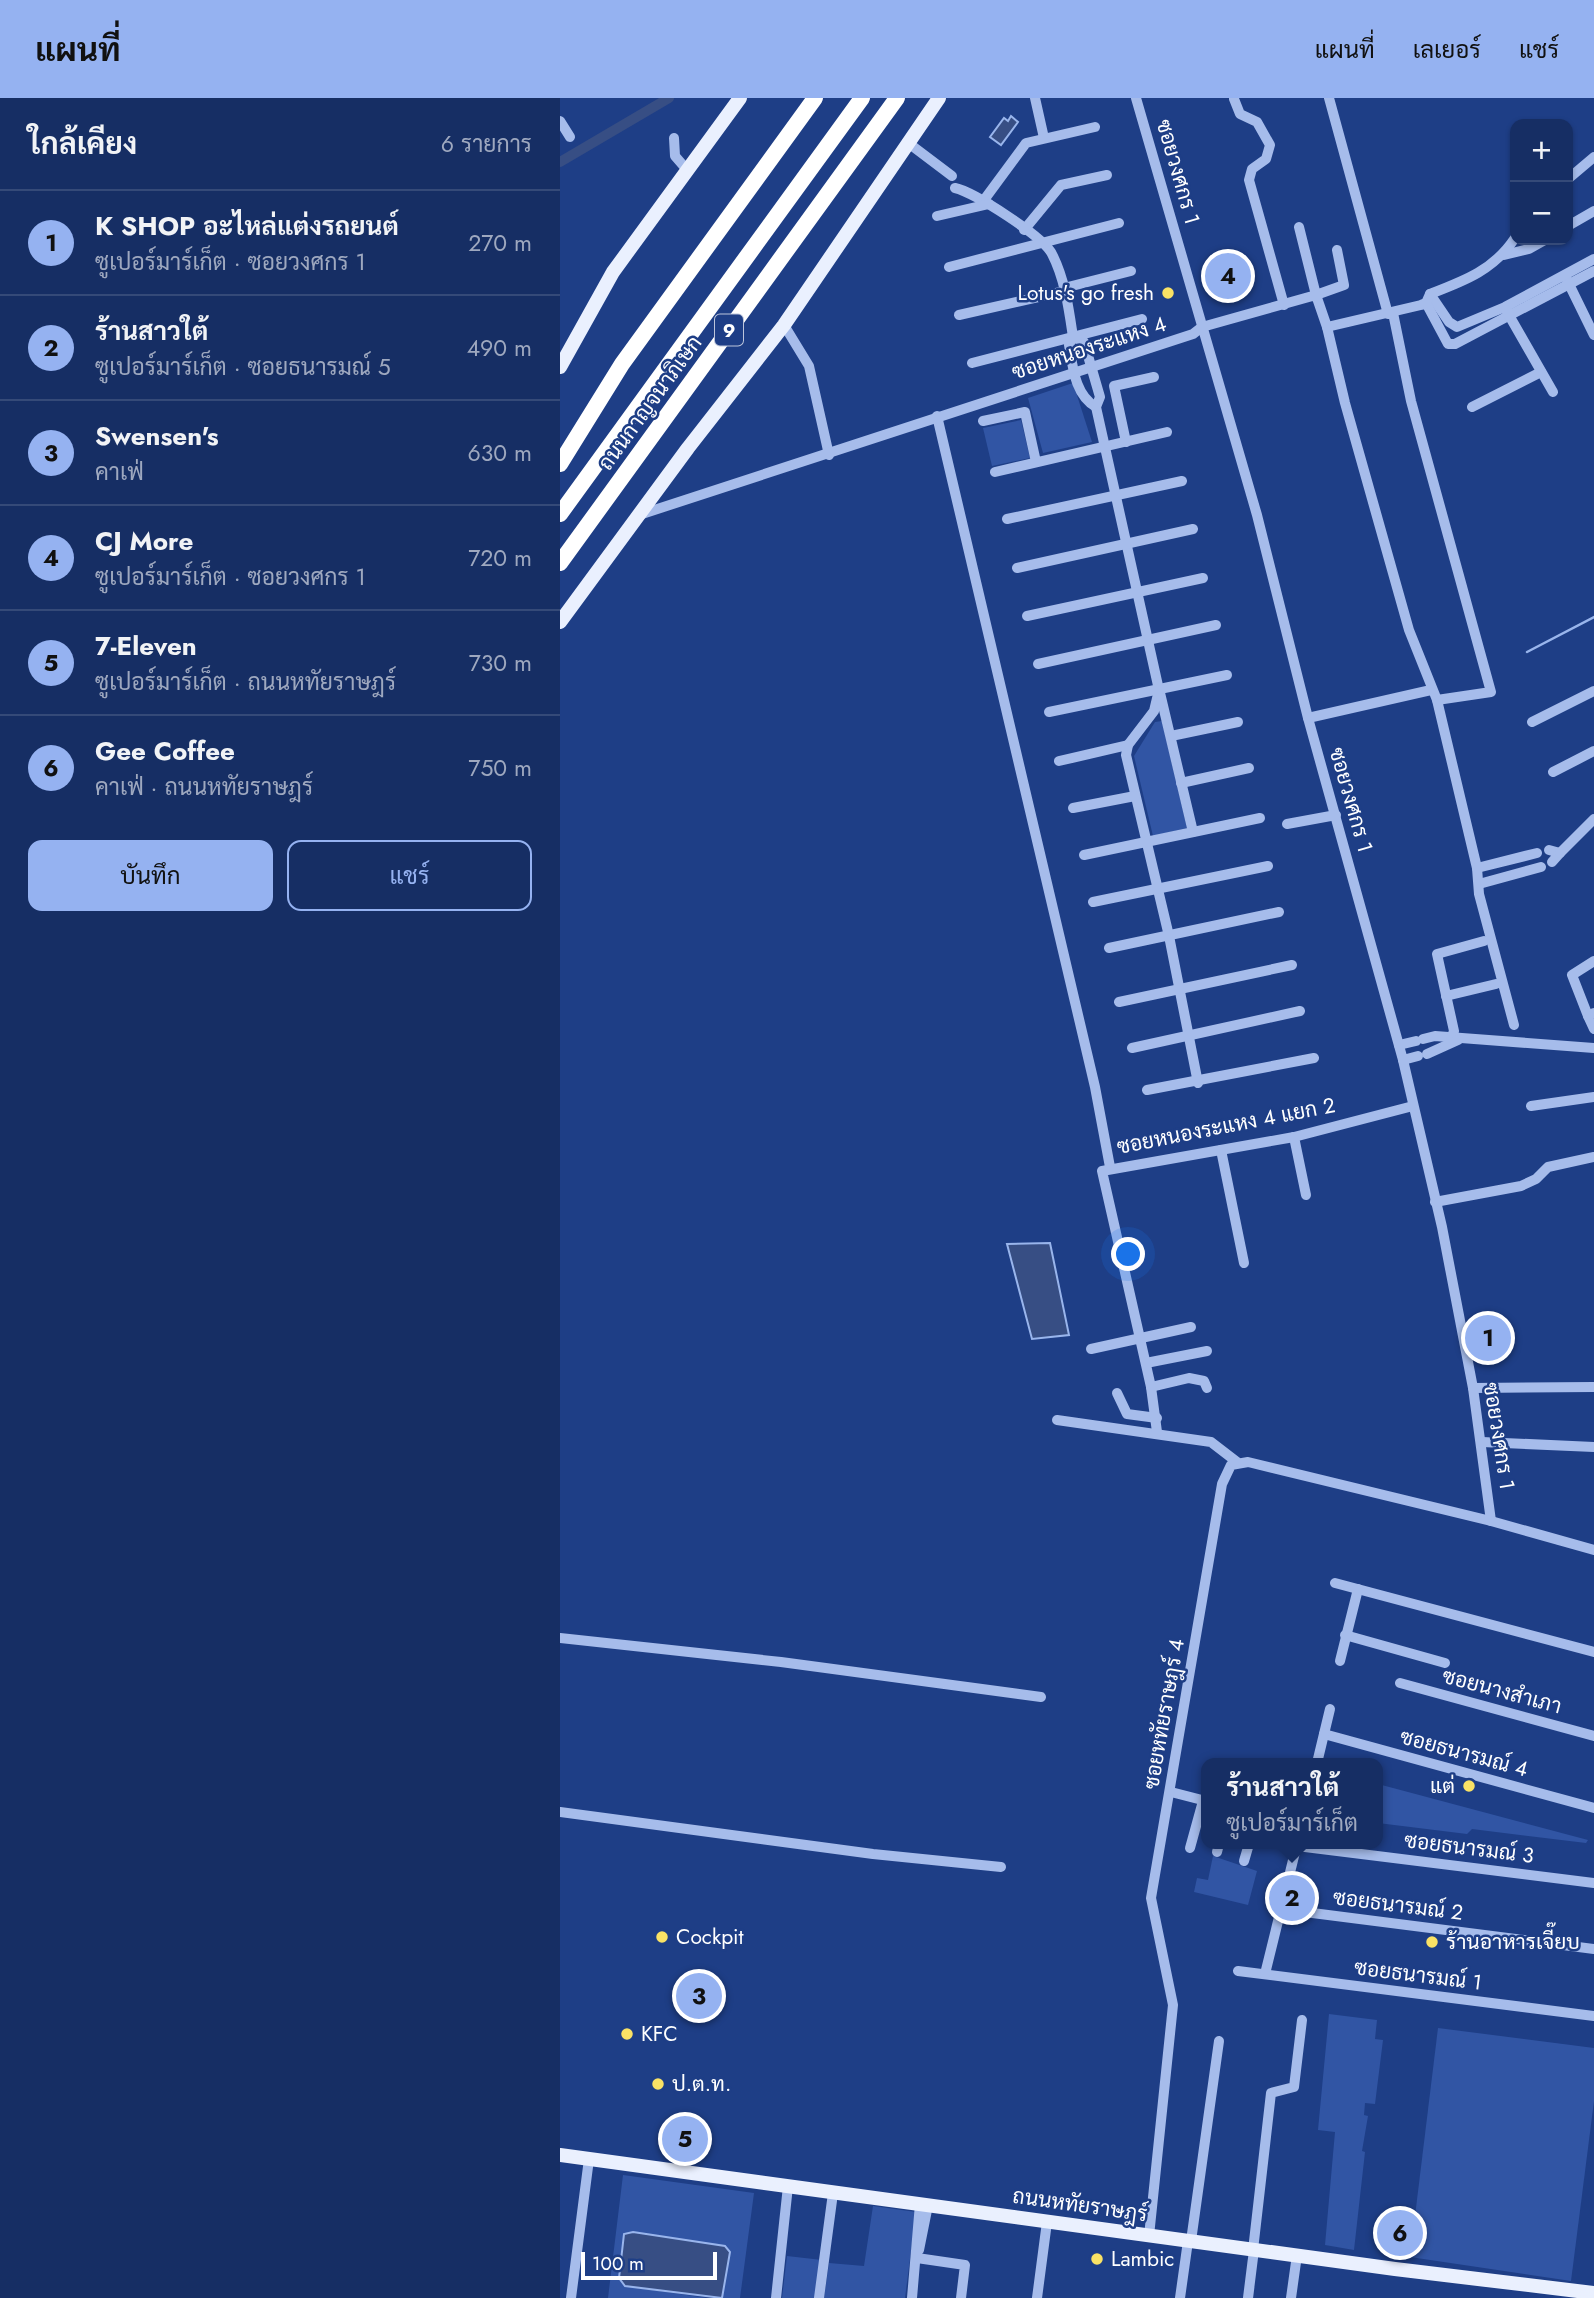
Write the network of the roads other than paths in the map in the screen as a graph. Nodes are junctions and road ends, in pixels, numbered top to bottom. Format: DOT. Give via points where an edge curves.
graph roads {
  1 [pos="815,98"];
  2 [pos="862,98"];
  3 [pos="897,98"];
  4 [pos="939,98"];
  5 [pos="1035,98"];
  6 [pos="1136,98"];
  7 [pos="1329,98"];
  8 [pos="740,99"];
  9 [pos="1234,99"];
  10 [pos="560,121"];
  11 [pos="1096,127"];
  12 [pos="570,137"];
  13 [pos="674,138"];
  14 [pos="1044,138"];
  15 [pos="907,142"];
  16 [pos="1594,157"];
  17 [pos="688,171"];
  18 [pos="1573,175"];
  19 [pos="1107,176"];
  20 [pos="987,202"];
  21 [pos="1594,211"];
  22 [pos="937,216"];
  23 [pos="1119,223"];
  24 [pos="1573,223"];
  25 [pos="1298,227"];
  26 [pos="1024,230"];
  27 [pos="1043,243"];
  28 [pos="1510,245"];
  29 [pos="1536,245"];
  30 [pos="1337,250"];
  31 [pos="1504,255"];
  32 [pos="1594,259"];
  33 [pos="949,267"];
  34 [pos="1131,271"];
  35 [pos="1594,271"];
  36 [pos="1566,279"];
  37 [pos="1065,289"];
  38 [pos="1316,295"];
  39 [pos="1428,299"];
  40 [pos="1284,305"];
  41 [pos="1507,312"];
  42 [pos="1390,313"];
  43 [pos="959,315"];
  44 [pos="1142,319"];
  45 [pos="784,326"];
  46 [pos="1202,327"];
  47 [pos="1327,327"];
  48 [pos="1594,335"];
  49 [pos="1073,337"];
  50 [pos="972,363"];
  51 [pos="1091,366"];
  52 [pos="560,367"];
  53 [pos="1074,372"];
  54 [pos="1541,372"];
  55 [pos="1154,376"];
  56 [pos="1553,392"];
  57 [pos="1096,407"];
  58 [pos="1472,407"];
  59 [pos="937,416"];
  60 [pos="983,421"];
  61 [pos="1167,432"];
  62 [pos="1126,442"];
  63 [pos="1105,446"];
  64 [pos="829,454"];
  65 [pos="1036,463"];
  66 [pos="560,464"];
  67 [pos="995,472"];
  68 [pos="1182,481"];
  69 [pos="1116,495"];
  70 [pos="560,514"];
  71 [pos="636,516"];
  72 [pos="1007,519"];
  73 [pos="1193,529"];
  74 [pos="1127,545"];
  75 [pos="560,563"];
  76 [pos="1017,568"];
  77 [pos="1203,578"];
  78 [pos="1138,592"];
  79 [pos="1027,616"];
  80 [pos="560,622"];
  81 [pos="1216,625"];
  82 [pos="1147,640"];
  83 [pos="1038,664"];
  84 [pos="1227,675"];
  85 [pos="1160,690"];
  86 [pos="1594,691"];
  87 [pos="1434,695"];
  88 [pos="1049,712"];
  89 [pos="1308,718"];
  90 [pos="1238,722"];
  91 [pos="1532,722"];
  92 [pos="1171,736"];
  93 [pos="1128,745"];
  94 [pos="1594,751"];
  95 [pos="1059,761"];
  96 [pos="1249,768"];
  97 [pos="1553,772"];
  98 [pos="1181,783"];
  99 [pos="1135,796"];
  100 [pos="1073,808"];
  101 [pos="1336,816"];
  102 [pos="1260,818"];
  103 [pos="1594,819"];
  104 [pos="1287,824"];
  105 [pos="1193,832"];
  106 [pos="1146,842"];
  107 [pos="1537,853"];
  108 [pos="1084,855"];
  109 [pos="1268,866"];
  110 [pos="1477,868"];
  111 [pos="1479,884"];
  112 [pos="1158,889"];
  113 [pos="1093,902"];
  114 [pos="1279,912"];
  115 [pos="1168,936"];
  116 [pos="1484,941"];
  117 [pos="1110,948"];
  118 [pos="1594,961"];
  119 [pos="1292,965"];
  120 [pos="1496,984"];
  121 [pos="1177,990"];
  122 [pos="1446,996"];
  123 [pos="1119,1002"];
  124 [pos="1300,1011"];
  125 [pos="1591,1015"];
  126 [pos="1514,1025"];
  127 [pos="1594,1030"];
  128 [pos="1187,1038"];
  129 [pos="1454,1039"];
  130 [pos="1399,1045"];
  131 [pos="1132,1048"];
  132 [pos="1594,1048"];
  133 [pos="1314,1058"];
  134 [pos="1403,1060"];
  135 [pos="1198,1083"];
  136 [pos="1147,1090"];
  137 [pos="1594,1097"];
  138 [pos="1413,1106"];
  139 [pos="1531,1106"];
  140 [pos="1294,1137"];
  141 [pos="1221,1150"];
  142 [pos="1594,1157"];
  143 [pos="1110,1167"];
  144 [pos="1306,1195"];
  145 [pos="1435,1202"];
  146 [pos="1244,1263"];
  147 [pos="1191,1328"];
  148 [pos="1140,1340"];
  149 [pos="1091,1349"];
  150 [pos="1207,1351"];
  151 [pos="1146,1363"];
  152 [pos="1151,1387"];
  153 [pos="1594,1387"];
  154 [pos="1208,1388"];
  155 [pos="1474,1388"];
  156 [pos="1117,1393"];
  157 [pos="1157,1418"];
  158 [pos="1057,1420"];
  159 [pos="1157,1432"];
  160 [pos="1482,1442"];
  161 [pos="1594,1447"];
  162 [pos="1237,1462"];
  163 [pos="1491,1521"];
  164 [pos="1594,1550"];
  165 [pos="1335,1583"];
  166 [pos="1357,1589"];
  167 [pos="1345,1635"];
  168 [pos="560,1638"];
  169 [pos="1594,1652"];
  170 [pos="1340,1661"];
  171 [pos="1445,1663"];
  172 [pos="1400,1683"];
  173 [pos="1041,1697"];
  174 [pos="1331,1709"];
  175 [pos="1324,1734"];
  176 [pos="1594,1736"];
  177 [pos="1318,1758"];
  178 [pos="1171,1792"];
  179 [pos="1201,1800"];
  180 [pos="1594,1808"];
  181 [pos="560,1812"];
  182 [pos="1201,1814"];
  183 [pos="1190,1848"];
  184 [pos="1248,1849"];
  185 [pos="1296,1849"];
  186 [pos="1327,1849"];
  187 [pos="1244,1861"];
  188 [pos="1001,1867"];
  189 [pos="1594,1884"];
  190 [pos="1281,1909"];
  191 [pos="1594,1949"];
  192 [pos="1238,1971"];
  193 [pos="1265,1975"];
  194 [pos="1594,2016"];
  195 [pos="1302,2020"];
  196 [pos="1219,2041"];
  197 [pos="560,2155"];
  198 [pos="589,2159"];
  199 [pos="788,2186"];
  200 [pos="833,2193"];
  201 [pos="924,2205"];
  202 [pos="1047,2222"];
  203 [pos="1149,2236"];
  204 [pos="1189,2241"];
  205 [pos="1254,2250"];
  206 [pos="917,2255"];
  207 [pos="1297,2255"];
  208 [pos="1538,2291"];
  209 [pos="1569,2293"];
  210 [pos="1594,2293"];
  211 [pos="571,2298"];
  212 [pos="776,2298"];
  213 [pos="820,2298"];
  214 [pos="912,2298"];
  215 [pos="961,2298"];
  216 [pos="1037,2298"];
  217 [pos="1180,2298"];
  218 [pos="1248,2298"];
  219 [pos="1291,2298"];
  1 -- 66 [label="highway" via="622,364"];
  2 -- 70 [label="highway, ถนนกาญจนาภิเษก / 9"];
  3 -- 75 [label="highway, ถนนกาญจนาภิเษก / 9"];
  4 -- 15 [label="main road"];
  5 -- 14 [label="street"];
  6 -- 46 [label="street, ซอยวงศกร 1"];
  7 -- 42 [label="street"];
  8 -- 17 [label="main road"];
  9 -- 40 [label="street" via="1240,114 1257,122 1270,145 1266,159 1252,169 1249,180"];
  10 -- 12 [label="street"];
  11 -- 14 [label="street"];
  13 -- 17 [label="street" via="675,156"];
  14 -- 20 [label="street" via="1026,142"];
  15 -- 20 [label="street"];
  15 -- 45 [label="main road"];
  16 -- 18 [label="street"];
  17 -- 52 [label="main road" via="613,272"];
  19 -- 26 [label="street" via="1061,185"];
  20 -- 22 [label="street"];
  20 -- 26 [label="street"];
  21 -- 24 [label="street"];
  23 -- 27 [label="street"];
  25 -- 38 [label="street"];
  26 -- 27 [label="street"];
  27 -- 33 [label="street"];
  27 -- 37 [label="street" via="1052,252"];
  28 -- 31 [label="street"];
  29 -- 31 [label="street"];
  30 -- 38 [label="street, ซอยหนองระแหง 4" via="1344,285"];
  31 -- 39 [label="street" via="1477,275"];
  32 -- 36 [label="street"];
  34 -- 37 [label="street"];
  35 -- 36 [label="street"];
  36 -- 41 [label="street"];
  36 -- 48 [label="street"];
  37 -- 43 [label="street"];
  37 -- 49 [label="street"];
  38 -- 40 [label="street, ซอยหนองระแหง 4"];
  38 -- 47 [label="street"];
  39 -- 41 [label="street" via="1457,327"];
  39 -- 41 [label="street" via="1448,344 1463,341"];
  39 -- 42 [label="street"];
  40 -- 46 [label="street, ซอยหนองระแหง 4"];
  41 -- 54 [label="street"];
  42 -- 47 [label="street"];
  42 -- 87 [label="street" via="1491,692"];
  44 -- 49 [label="street"];
  45 -- 64 [label="street" via="809,366"];
  45 -- 71 [label="main road"];
  46 -- 51 [label="street, ซอยหนองระแหง 4" via="1193,334"];
  46 -- 89 [label="street, ซอยวงศกร 1" via="1257,515"];
  47 -- 87 [label="street" via="1383,541"];
  49 -- 50 [label="street"];
  49 -- 51 [label="street" via="1084,342"];
  49 -- 53 [label="street" via="1069,345"];
  51 -- 53 [label="street, ซอยหนองระแหง 4"];
  51 -- 57 [label="street" via="1100,397"];
  53 -- 57 [label="street" via="1084,400"];
  53 -- 59 [label="street, ซอยหนองระแหง 4"];
  54 -- 56 [label="street"];
  54 -- 58 [label="street"];
  55 -- 62 [label="street" via="1114,386"];
  57 -- 63 [label="street"];
  59 -- 64 [label="street, ซอยหนองระแหง 4"];
  59 -- 143 [label="street"];
  60 -- 65 [label="street" via="1025,412"];
  61 -- 62 [label="street"];
  62 -- 63 [label="street"];
  63 -- 65 [label="street"];
  63 -- 69 [label="street"];
  64 -- 71 [label="street, ซอยหนองระแหง 4"];
  65 -- 67 [label="street"];
  68 -- 69 [label="street"];
  69 -- 72 [label="street"];
  69 -- 74 [label="street"];
  71 -- 80 [label="main road"];
  73 -- 74 [label="street"];
  74 -- 76 [label="street"];
  74 -- 78 [label="street"];
  77 -- 78 [label="street"];
  78 -- 79 [label="street"];
  78 -- 82 [label="street"];
  81 -- 82 [label="street"];
  82 -- 83 [label="street"];
  82 -- 85 [label="street"];
  84 -- 85 [label="street"];
  85 -- 88 [label="street"];
  85 -- 92 [label="street"];
  85 -- 93 [label="street" via="1154,711"];
  86 -- 91 [label="street"];
  87 -- 89 [label="street"];
  87 -- 110 [label="street"];
  89 -- 101 [label="street, ซอยวงศกร 1"];
  90 -- 92 [label="street"];
  92 -- 98 [label="street"];
  93 -- 95 [label="street"];
  93 -- 99 [label="street"];
  94 -- 97 [label="street"];
  96 -- 98 [label="street"];
  98 -- 105 [label="street"];
  99 -- 100 [label="street"];
  99 -- 106 [label="street"];
  101 -- 104 [label="street"];
  101 -- 130 [label="street, ซอยวงศกร 1"];
  102 -- 105 [label="street"];
  103 -- 111 [label="street" via="1550,858"];
  105 -- 106 [label="street"];
  106 -- 108 [label="street"];
  106 -- 112 [label="street"];
  107 -- 110 [label="street"];
  109 -- 112 [label="street"];
  110 -- 111 [label="street"];
  111 -- 126 [label="street"];
  112 -- 113 [label="street"];
  112 -- 115 [label="street"];
  114 -- 115 [label="street"];
  115 -- 117 [label="street"];
  115 -- 121 [label="street"];
  116 -- 122 [label="street" via="1437,954"];
  118 -- 125 [label="street" via="1572,975"];
  119 -- 121 [label="street"];
  120 -- 122 [label="street"];
  121 -- 123 [label="street"];
  121 -- 128 [label="street"];
  122 -- 129 [label="street"];
  124 -- 128 [label="street"];
  125 -- 127 [label="street"];
  128 -- 131 [label="street"];
  128 -- 135 [label="street"];
  129 -- 130 [label="street" via="1435,1036"];
  129 -- 132 [label="street"];
  129 -- 134 [label="street"];
  130 -- 134 [label="street, ซอยวงศกร 1"];
  133 -- 135 [label="street"];
  134 -- 138 [label="street, ซอยวงศกร 1"];
  135 -- 136 [label="street"];
  137 -- 139 [label="street"];
  138 -- 140 [label="street, ซอยหนองระแหง 4 แยก 2"];
  138 -- 145 [label="street, ซอยวงศกร 1"];
  140 -- 141 [label="street, ซอยหนองระแหง 4 แยก 2"];
  140 -- 144 [label="street"];
  141 -- 143 [label="street, ซอยหนองระแหง 4 แยก 2"];
  141 -- 146 [label="street"];
  142 -- 145 [label="street" via="1548,1167 1521,1186"];
  143 -- 148 [label="street, ซอยหนองระแหง 4 แยก 2" via="1102,1171 1101,1178"];
  145 -- 155 [label="street, ซอยวงศกร 1"];
  147 -- 148 [label="street"];
  148 -- 149 [label="street"];
  148 -- 151 [label="street, ซอยหนองระแหง 4 แยก 2"];
  150 -- 151 [label="street"];
  151 -- 152 [label="street, ซอยหนองระแหง 4 แยก 2"];
  152 -- 154 [label="street" via="1189,1378 1204,1381"];
  152 -- 157 [label="street, ซอยหนองระแหง 4 แยก 2"];
  153 -- 155 [label="street"];
  155 -- 160 [label="street, ซอยวงศกร 1"];
  156 -- 157 [label="street" via="1127,1414"];
  157 -- 159 [label="street, ซอยหนองระแหง 4 แยก 2"];
  158 -- 159 [label="street"];
  159 -- 162 [label="street" via="1211,1441"];
  160 -- 161 [label="street"];
  160 -- 163 [label="street, ซอยวงศกร 1"];
  162 -- 163 [label="street"];
  162 -- 178 [label="street, ซอยหทัยราษฎร์ 4" via="1222,1484"];
  163 -- 164 [label="street"];
  165 -- 166 [label="street"];
  166 -- 167 [label="street"];
  166 -- 169 [label="street"];
  167 -- 170 [label="street"];
  167 -- 171 [label="street"];
  168 -- 173 [label="street"];
  172 -- 176 [label="street, ซอยนางสำเภา"];
  174 -- 175 [label="street"];
  175 -- 177 [label="street"];
  175 -- 180 [label="street, ซอยธนารมณ์ 4"];
  178 -- 179 [label="street"];
  178 -- 203 [label="street, ซอยหทัยราษฎร์ 4" via="1151,1898 1173,2005"];
  181 -- 188 [label="street"];
  182 -- 183 [label="street"];
  184 -- 187 [label="street"];
  185 -- 190 [label="street"];
  186 -- 189 [label="street, ซอยธนารมณ์ 3"];
  190 -- 191 [label="street, ซอยธนารมณ์ 2"];
  190 -- 193 [label="street"];
  192 -- 193 [label="street, ซอยธนารมณ์ 1"];
  193 -- 194 [label="street, ซอยธนารมณ์ 1"];
  195 -- 205 [label="street" via="1294,2087 1272,2092"];
  196 -- 204 [label="street"];
  197 -- 198 [label="main road, ถนนหทัยราษฎร์"];
  198 -- 199 [label="main road, ถนนหทัยราษฎร์"];
  198 -- 211 [label="street"];
  199 -- 200 [label="main road, ถนนหทัยราษฎร์"];
  199 -- 212 [label="street"];
  200 -- 201 [label="main road, ถนนหทัยราษฎร์"];
  200 -- 213 [label="street"];
  201 -- 202 [label="main road, ถนนหทัยราษฎร์"];
  201 -- 206 [label="street" via="925,2231"];
  202 -- 203 [label="main road, ถนนหทัยราษฎร์"];
  202 -- 216 [label="street"];
  203 -- 204 [label="main road, ถนนหทัยราษฎร์"];
  204 -- 205 [label="main road, ถนนหทัยราษฎร์"];
  204 -- 217 [label="street"];
  205 -- 207 [label="main road, ถนนหทัยราษฎร์"];
  205 -- 218 [label="street"];
  206 -- 214 [label="street"];
  206 -- 215 [label="street" via="965,2265"];
  207 -- 208 [label="main road, ถนนหทัยราษฎร์"];
  207 -- 219 [label="street"];
  208 -- 209 [label="main road, ถนนหทัยราษฎร์"];
  209 -- 210 [label="main road, ถนนหทัยราษฎร์"];
}
